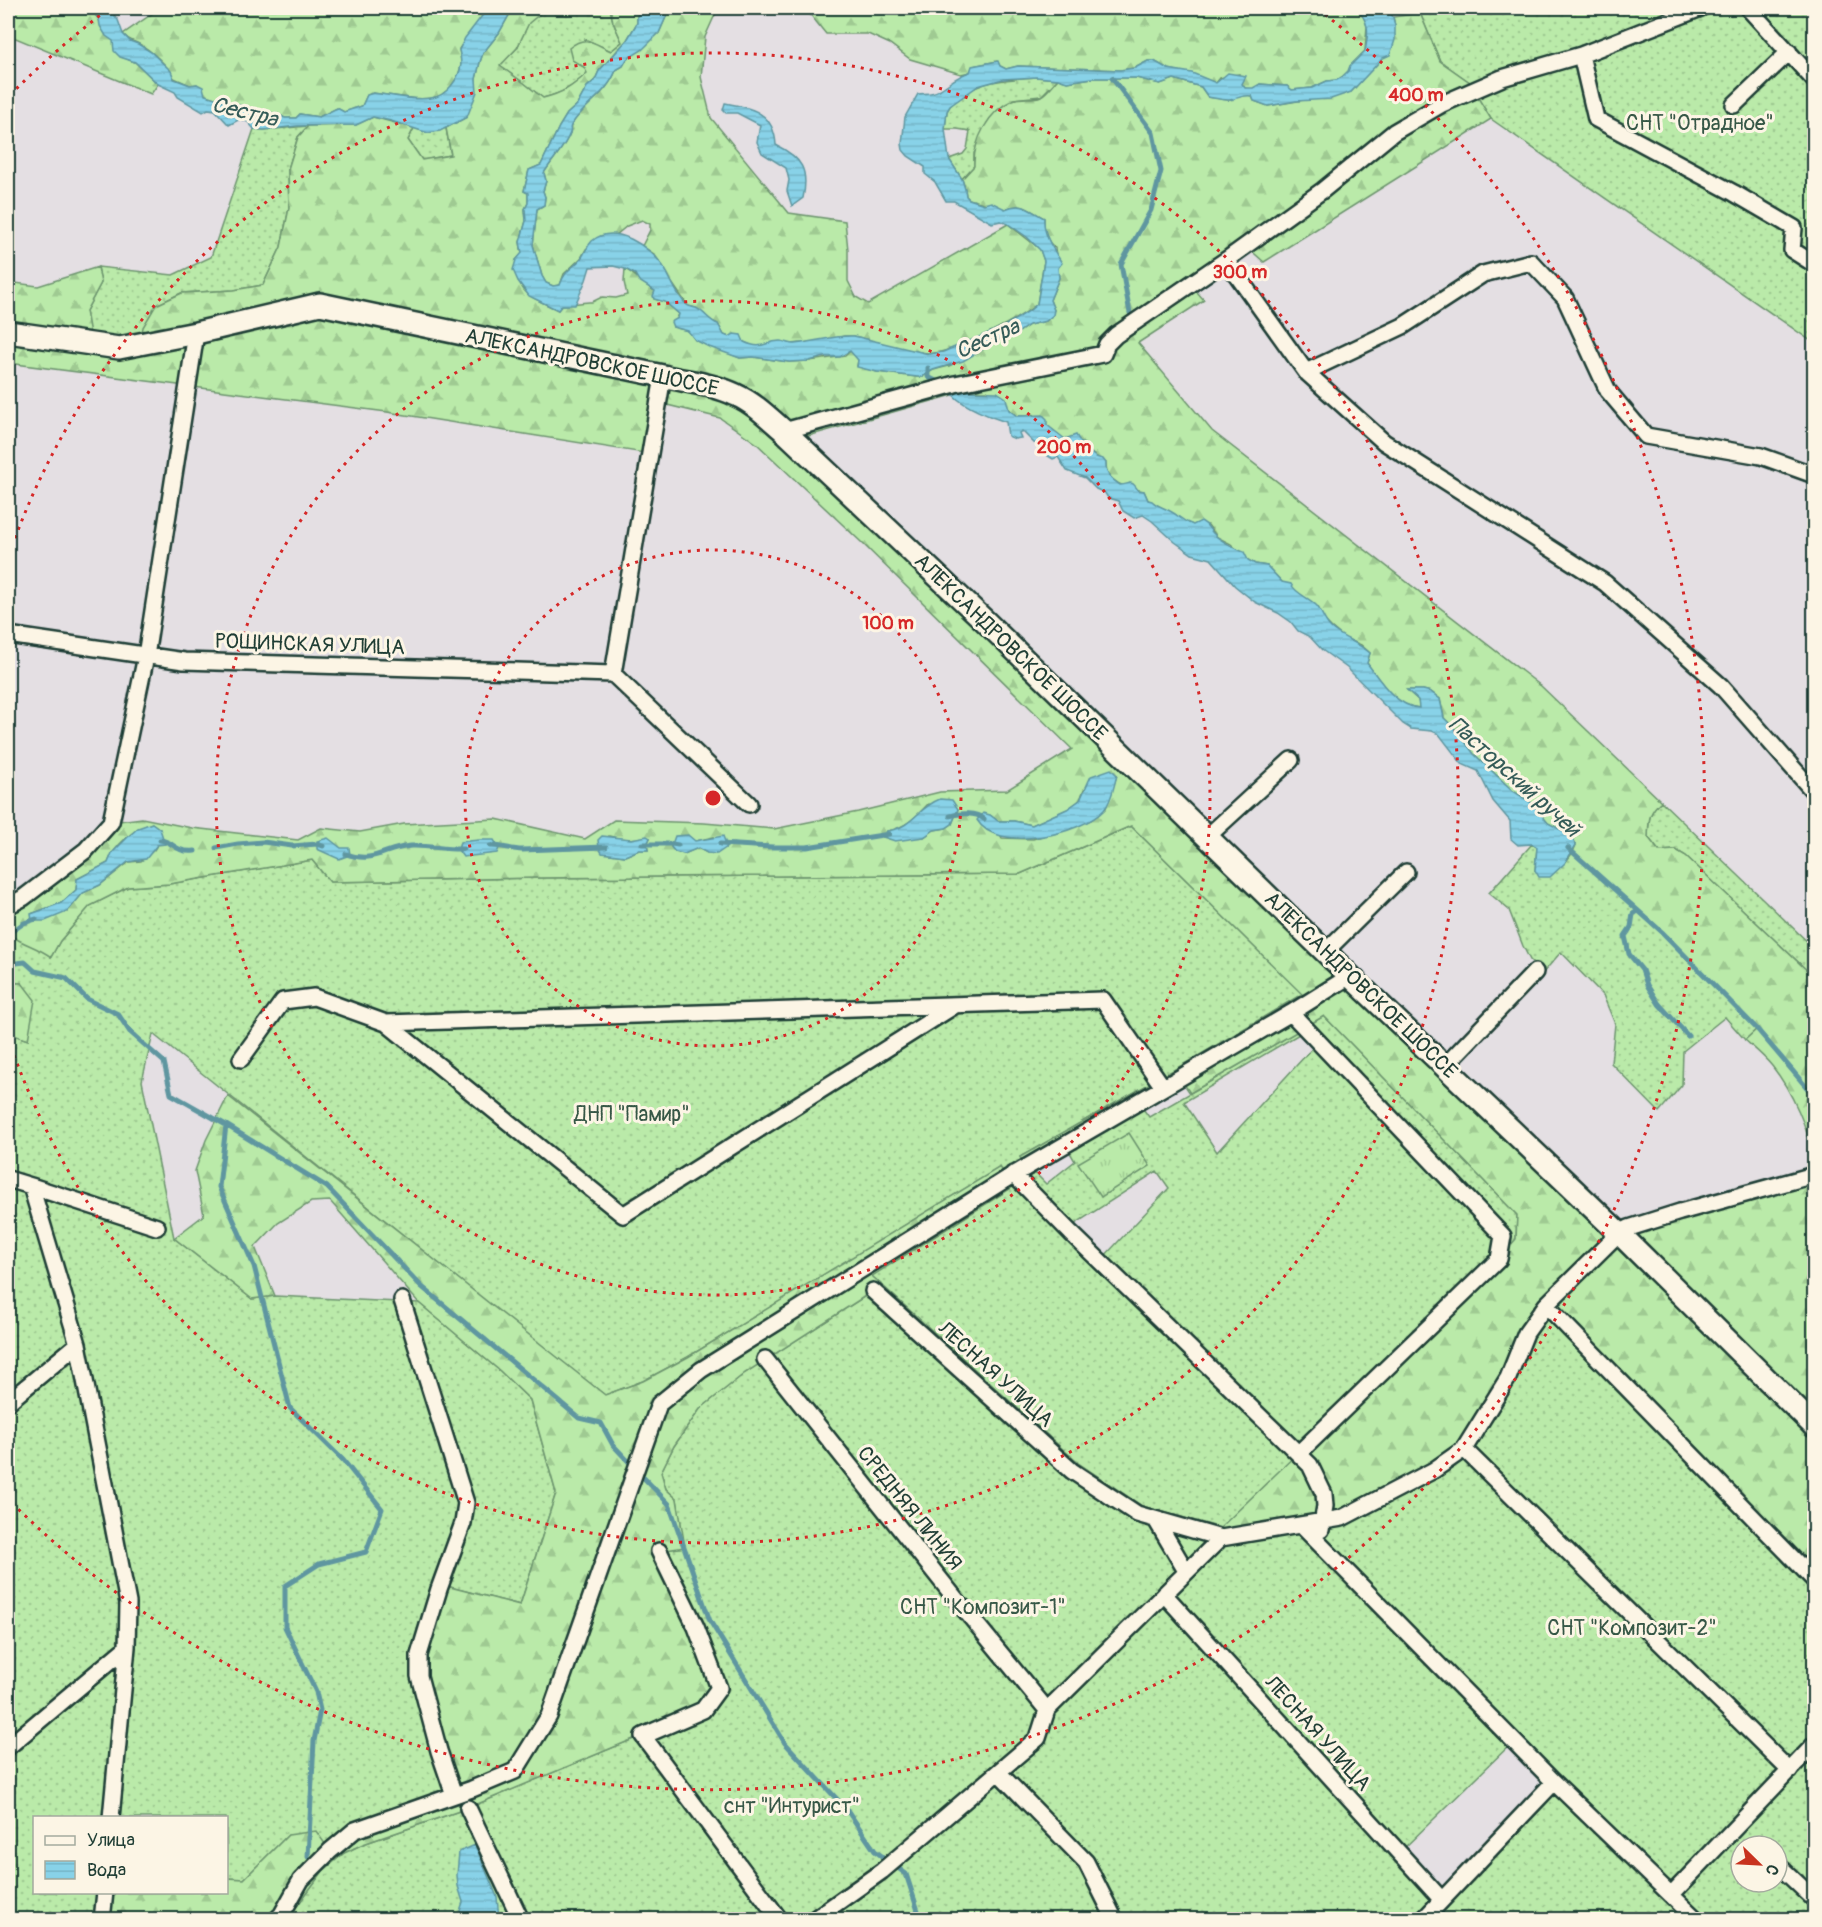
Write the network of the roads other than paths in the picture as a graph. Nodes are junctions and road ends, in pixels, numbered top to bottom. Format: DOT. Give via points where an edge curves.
graph roads {
  1 [pos="1701,8"];
  2 [pos="1748,8"];
  3 [pos="1789,52"];
  4 [pos="1581,55"];
  5 [pos="1815,80"];
  6 [pos="1734,105"];
  7 [pos="1226,260"];
  8 [pos="1815,264"];
  9 [pos="8,332"];
  10 [pos="196,333"];
  11 [pos="1306,372"];
  12 [pos="663,376"];
  13 [pos="784,431"];
  14 [pos="1815,475"];
  15 [pos="8,635"];
  16 [pos="146,656"];
  17 [pos="613,674"];
  18 [pos="1291,760"];
  19 [pos="1815,792"];
  20 [pos="748,804"];
  21 [pos="1207,837"];
  22 [pos="1406,872"];
  23 [pos="8,906"];
  24 [pos="1325,952"];
  25 [pos="1535,972"];
  26 [pos="1350,976"];
  27 [pos="955,1005"];
  28 [pos="1291,1013"];
  29 [pos="386,1023"];
  30 [pos="241,1059"];
  31 [pos="1445,1066"];
  32 [pos="1163,1087"];
  33 [pos="1013,1174"];
  34 [pos="1815,1175"];
  35 [pos="8,1179"];
  36 [pos="31,1186"];
  37 [pos="157,1227"];
  38 [pos="1619,1233"];
  39 [pos="873,1291"];
  40 [pos="402,1300"];
  41 [pos="1546,1305"];
  42 [pos="78,1344"];
  43 [pos="765,1359"];
  44 [pos="8,1402"];
  45 [pos="1815,1426"];
  46 [pos="1464,1449"];
  47 [pos="1299,1453"];
  48 [pos="1156,1520"];
  49 [pos="1322,1521"];
  50 [pos="1301,1525"];
  51 [pos="1221,1538"];
  52 [pos="1321,1545"];
  53 [pos="659,1551"];
  54 [pos="1186,1571"];
  55 [pos="1815,1580"];
  56 [pos="1164,1593"];
  57 [pos="127,1647"];
  58 [pos="1047,1710"];
  59 [pos="1815,1745"];
  60 [pos="8,1747"];
  61 [pos="1790,1771"];
  62 [pos="999,1773"];
  63 [pos="1554,1782"];
  64 [pos="454,1795"];
  65 [pos="468,1808"];
  66 [pos="111,1816"];
  67 [pos="1789,1875"];
  68 [pos="105,1894"];
  69 [pos="1671,1895"];
  70 [pos="1815,1899"];
  71 [pos="1435,1912"];
  72 [pos="280,1918"];
  73 [pos="102,1920"];
  74 [pos="521,1920"];
  75 [pos="780,1920"];
  76 [pos="813,1920"];
  77 [pos="1115,1920"];
  78 [pos="1697,1920"];
  1 -- 4 [label="street"];
  2 -- 3 [label="street"];
  3 -- 5 [label="street"];
  3 -- 6 [label="street"];
  4 -- 7 [label="street" via="1502,78 1442,104 1394,132 1323,190"];
  4 -- 8 [label="street" via="1596,119 1794,228 1792,250"];
  7 -- 11 [label="street"];
  7 -- 13 [label="street" via="1116,334 1103,354 948,387"];
  9 -- 10 [label="street, АЛЕКСАНДРОВСКОЕ ШОССЕ" via="119,348"];
  10 -- 12 [label="street, АЛЕКСАНДРОВСКОЕ ШОССЕ" via="320,304"];
  10 -- 16 [label="street"];
  11 -- 14 [label="street" via="1403,326 1483,274 1531,262 1565,298 1608,391 1646,436 1761,456"];
  11 -- 19 [label="street" via="1384,442 1605,582 1720,686"];
  12 -- 13 [label="street, АЛЕКСАНДРОВСКОЕ ШОССЕ" via="738,396"];
  12 -- 17 [label="street"];
  13 -- 21 [label="street, АЛЕКСАНДРОВСКОЕ ШОССЕ"];
  15 -- 16 [label="street, РОЩИНСКАЯ УЛИЦА"];
  16 -- 17 [label="street, РОЩИНСКАЯ УЛИЦА" via="184,661"];
  16 -- 23 [label="street" via="111,822 86,850"];
  17 -- 20 [label="street"];
  18 -- 21 [label="street"];
  21 -- 24 [label="street, АЛЕКСАНДРОВСКОЕ ШОССЕ"];
  22 -- 24 [label="street"];
  24 -- 26 [label="street, АЛЕКСАНДРОВСКОЕ ШОССЕ"];
  25 -- 31 [label="street"];
  26 -- 28 [label="street"];
  26 -- 31 [label="street, АЛЕКСАНДРОВСКОЕ ШОССЕ"];
  27 -- 29 [label="street"];
  27 -- 29 [label="street" via="623,1215"];
  27 -- 32 [label="street" via="1103,1000"];
  28 -- 32 [label="street"];
  28 -- 47 [label="street" via="1503,1236 1499,1259"];
  29 -- 30 [label="street" via="314,997 283,1001"];
  31 -- 38 [label="street, АЛЕКСАНДРОВСКОЕ ШОССЕ"];
  32 -- 33 [label="street"];
  33 -- 47 [label="street"];
  33 -- 64 [label="street" via="701,1370 659,1404 549,1716 515,1771"];
  34 -- 38 [label="street"];
  35 -- 36 [label="street"];
  36 -- 37 [label="street"];
  36 -- 42 [label="street"];
  38 -- 41 [label="street"];
  38 -- 45 [label="street, АЛЕКСАНДРОВСКОЕ ШОССЕ"];
  39 -- 48 [label="street, ЛЕСНАЯ УЛИЦА" via="1072,1471 1137,1514"];
  40 -- 64 [label="street" via="466,1503 463,1523 419,1655 419,1676"];
  41 -- 46 [label="street" via="1526,1333 1508,1378"];
  41 -- 55 [label="street"];
  42 -- 44 [label="street"];
  42 -- 57 [label="street" via="128,1603"];
  43 -- 58 [label="street, СРЕДНЯЯ ЛИНИЯ"];
  46 -- 49 [label="street" via="1434,1470 1342,1518"];
  46 -- 61 [label="street"];
  47 -- 49 [label="street" via="1316,1475 1324,1494"];
  48 -- 51 [label="street, ЛЕСНАЯ УЛИЦА"];
  48 -- 54 [label="street"];
  49 -- 50 [label="street"];
  49 -- 52 [label="street"];
  50 -- 51 [label="street"];
  50 -- 52 [label="street"];
  51 -- 54 [label="street"];
  52 -- 63 [label="street"];
  53 -- 75 [label="street" via="696,1628 719,1688 703,1710 643,1736"];
  54 -- 56 [label="street"];
  56 -- 58 [label="street"];
  56 -- 71 [label="street, ЛЕСНАЯ УЛИЦА"];
  57 -- 60 [label="street"];
  57 -- 66 [label="street"];
  58 -- 62 [label="street" via="1038,1738"];
  59 -- 61 [label="street"];
  61 -- 69 [label="street"];
  62 -- 76 [label="street" via="882,1871"];
  62 -- 77 [label="street" via="1086,1862"];
  63 -- 69 [label="street"];
  63 -- 71 [label="street"];
  64 -- 72 [label="street" via="355,1830 302,1880"];
  65 -- 74 [label="street"];
  67 -- 70 [label="street"];
  68 -- 73 [label="street"];
  69 -- 78 [label="street"];
}
